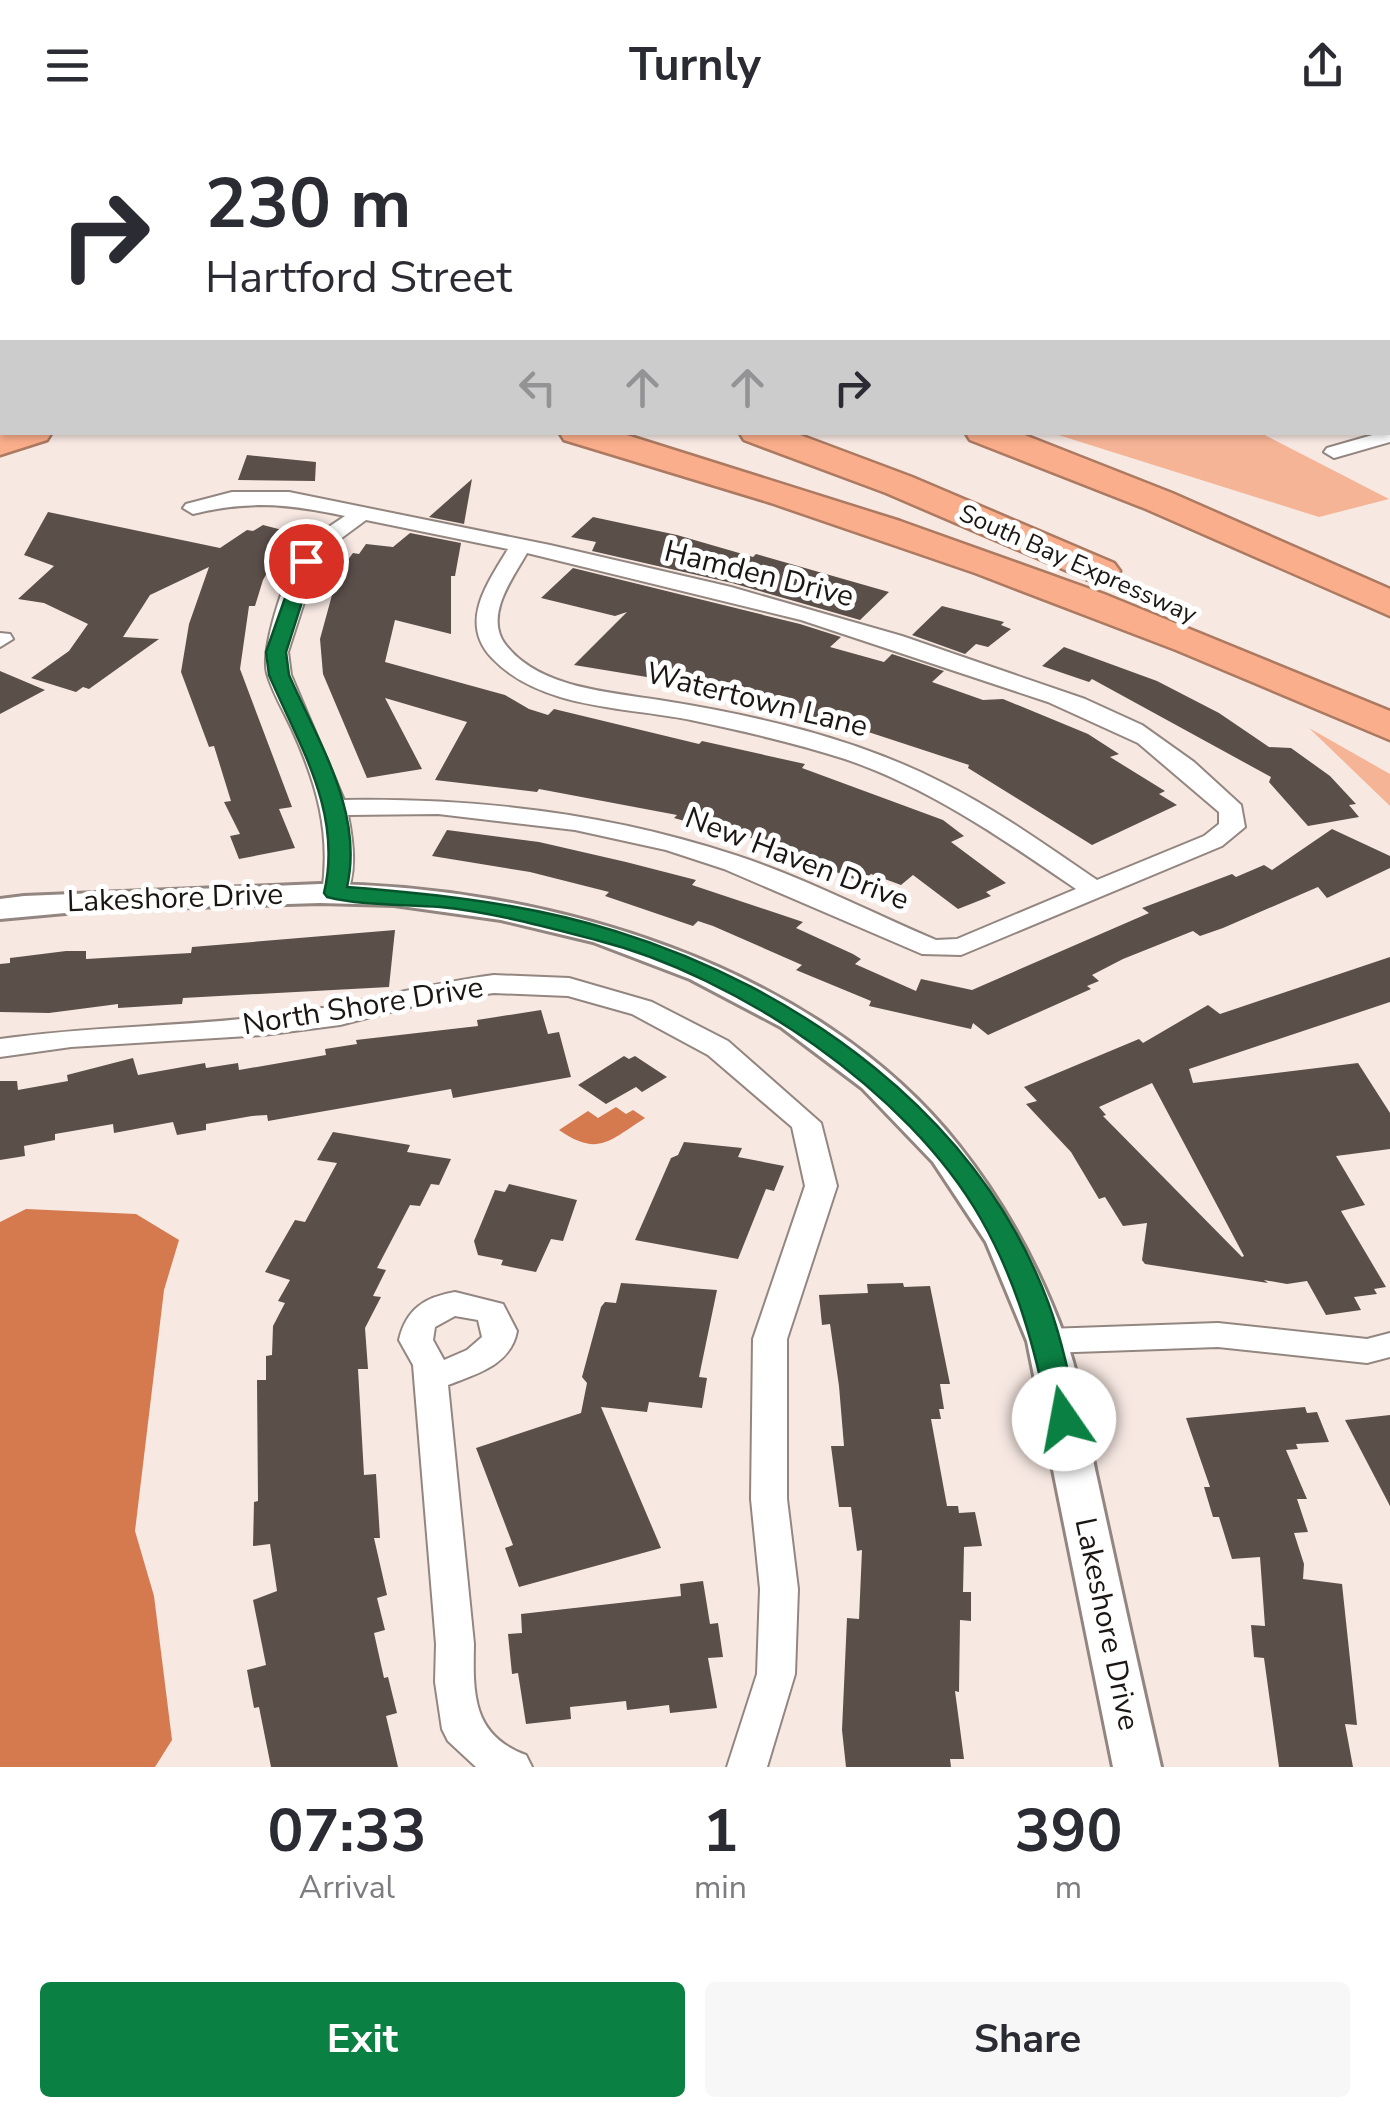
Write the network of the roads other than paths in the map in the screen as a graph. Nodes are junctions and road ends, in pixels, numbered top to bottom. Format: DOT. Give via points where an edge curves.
graph roads {
  1 [pos="26,435"];
  2 [pos="587,435"];
  3 [pos="766,435"];
  4 [pos="991,435"];
  5 [pos="1376,436"];
  6 [pos="1095,439"];
  7 [pos="0,444"];
  8 [pos="1334,452"];
  9 [pos="193,508"];
  10 [pos="362,512"];
  11 [pos="520,548"];
  12 [pos="1390,570"];
  13 [pos="1390,604"];
  14 [pos="1390,716"];
  15 [pos="1390,727"];
  16 [pos="337,808"];
  17 [pos="1213,841"];
  18 [pos="1093,889"];
  19 [pos="335,893"];
  20 [pos="0,908"];
  21 [pos="0,1048"];
  22 [pos="1048,1342"];
  23 [pos="1390,1345"];
  24 [pos="430,1378"];
  25 [pos="512,1767"];
  26 [pos="747,1767"];
  27 [pos="1138,1767"];
  1 -- 7 [label="highway"];
  2 -- 15 [label="highway" via="1004,568"];
  3 -- 14 [label="highway, South Bay Expressway" via="1058,552"];
  4 -- 13 [label="highway"];
  5 -- 8 [label="street"];
  6 -- 12 [label="highway"];
  9 -- 10 [label="street, Hamden Drive" via="232,498 289,498"];
  10 -- 11 [label="street, Hamden Drive"];
  10 -- 16 [label="street" via="306,561 276,652 279,675"];
  11 -- 17 [label="street, Hamden Drive" via="905,643 1087,708 1134,730 1232,810 1232,827"];
  11 -- 18 [label="street, Watertown Lane" via="489,602 486,622 499,653 529,673 560,687 873,761 970,805"];
  16 -- 18 [label="street, New Haven Drive" via="504,812 673,844 932,948 961,947"];
  16 -- 19 [label="street" via="341,865"];
  17 -- 18 [label="street, New Haven Drive"];
  19 -- 20 [label="street, Lakeshore Drive"];
  19 -- 22 [label="street, Lakeshore Drive" via="446,901 570,925 686,965 794,1020 876,1080 943,1146 1015,1257"];
  21 -- 26 [label="street, North Shore Drive" via="263,1026 494,984 569,988 642,1008 718,1048 806,1123 821,1186 770,1339 776,1674"];
  22 -- 23 [label="street" via="1218,1335 1366,1351"];
  22 -- 27 [label="street, Lakeshore Drive"];
  24 -- 25 [label="street" via="462,1728 500,1764"];
}
